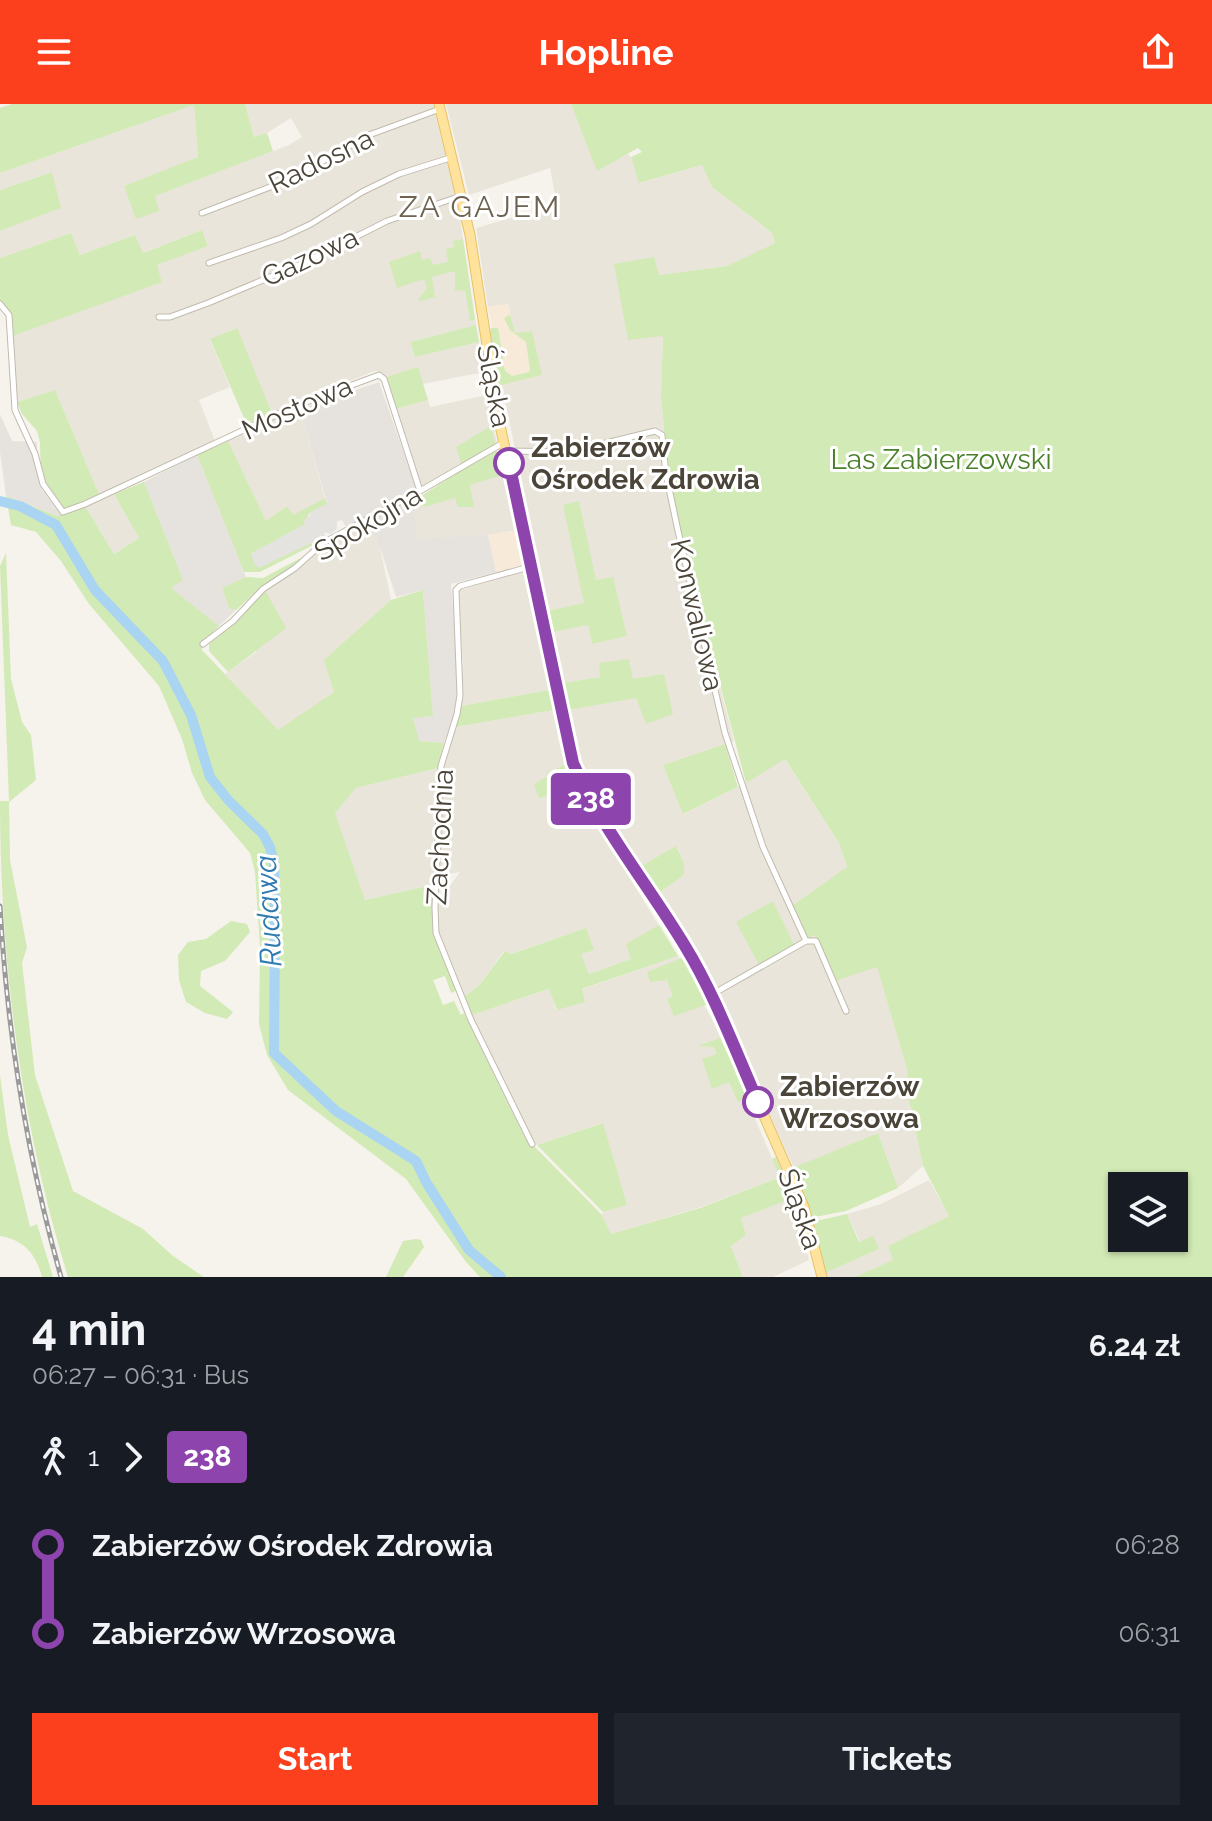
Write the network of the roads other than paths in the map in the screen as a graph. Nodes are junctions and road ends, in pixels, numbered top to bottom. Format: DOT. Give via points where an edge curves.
graph roads {
  1 [pos="440,107"];
  2 [pos="453,157"];
  3 [pos="462,195"];
  4 [pos="202,213"];
  5 [pos="209,263"];
  6 [pos="0,304"];
  7 [pos="159,317"];
  8 [pos="505,447"];
  9 [pos="420,491"];
  10 [pos="530,567"];
  11 [pos="203,644"];
  12 [pos="806,941"];
  13 [pos="711,995"];
  14 [pos="846,1011"];
  15 [pos="532,1144"];
  16 [pos="822,1277"];
  1 -- 2 [label="main road, Śląska"];
  1 -- 4 [label="street, Radosna" via="369,135 291,179"];
  2 -- 3 [label="main road, Śląska"];
  2 -- 5 [label="street" via="399,174 311,224"];
  3 -- 7 [label="street, Gazowa" via="387,221 208,303"];
  3 -- 8 [label="main road, Śląska"];
  6 -- 9 [label="street, Mostowa" via="9,315 15,410 43,484 63,512 293,407 379,375"];
  8 -- 9 [label="street, Spokojna"];
  8 -- 10 [label="main road, Śląska"];
  8 -- 12 [label="street, Konwaliowa" via="569,452 655,431 662,435 680,541 725,733 763,847"];
  9 -- 11 [label="street, Spokojna" via="323,543"];
  10 -- 13 [label="main road, Śląska" via="566,740 583,786"];
  10 -- 15 [label="street, Zachodnia" via="456,590 460,695 441,766 435,907 436,933 465,1006"];
  12 -- 13 [label="street"];
  12 -- 14 [label="street, Konwaliowa" via="816,941"];
  13 -- 16 [label="main road, Śląska" via="804,1207"];
}
